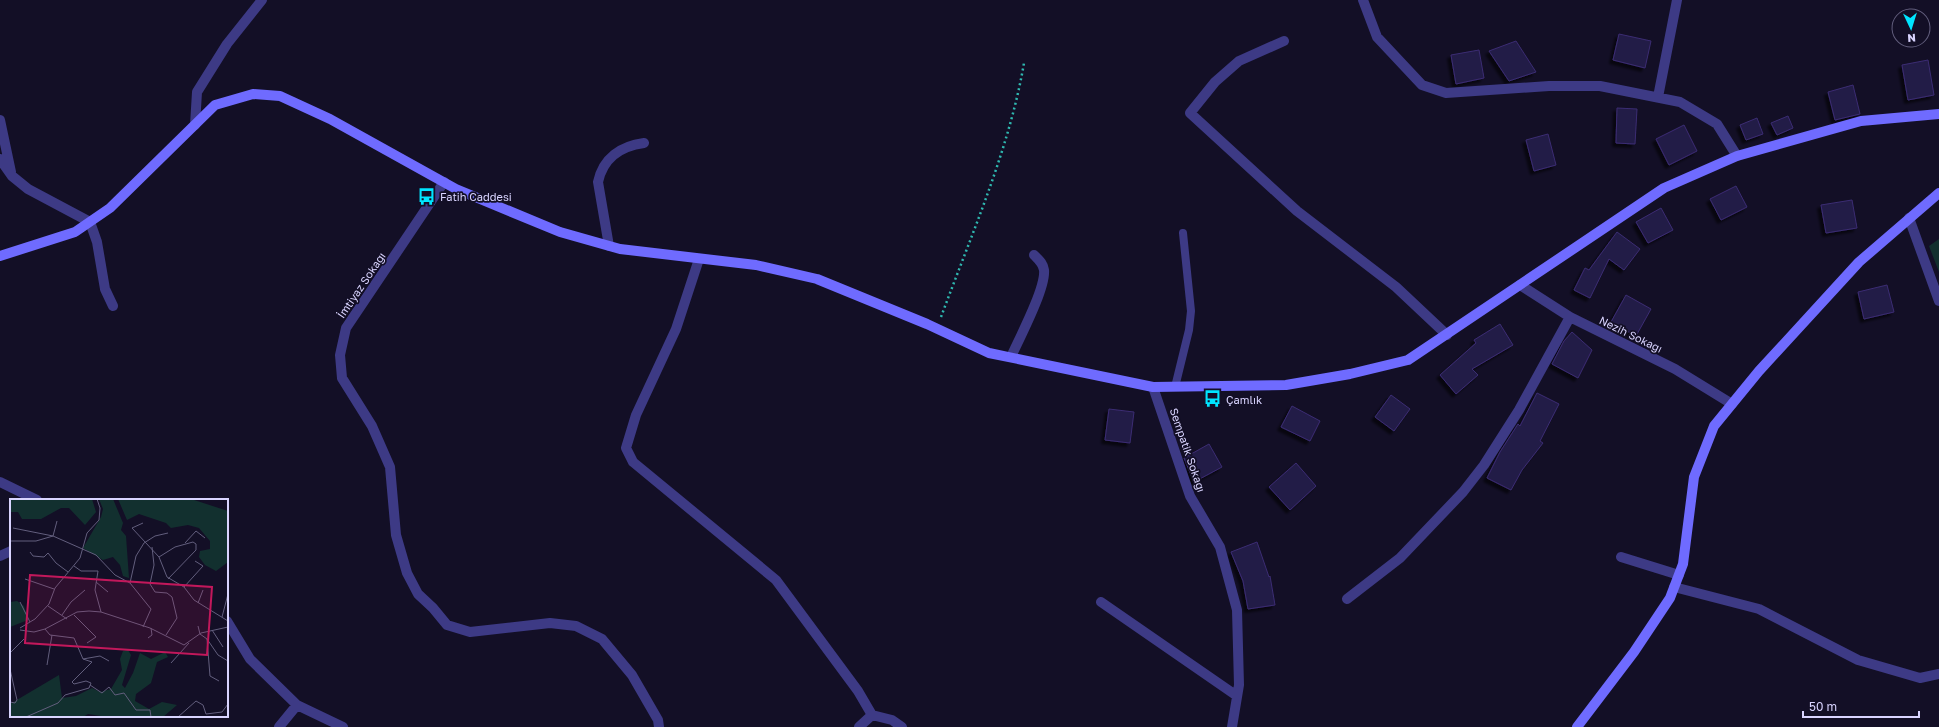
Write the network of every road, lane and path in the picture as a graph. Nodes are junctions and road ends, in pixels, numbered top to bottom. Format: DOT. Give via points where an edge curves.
graph roads {
  1 [pos="262,0"];
  2 [pos="1363,0"];
  3 [pos="1677,0"];
  4 [pos="1284,41"];
  5 [pos="1024,63"];
  6 [pos="1658,97"];
  7 [pos="1939,114"];
  8 [pos="0,120"];
  9 [pos="195,125"];
  10 [pos="644,144"];
  11 [pos="1737,156"];
  12 [pos="0,159"];
  13 [pos="12,176"];
  14 [pos="444,182"];
  15 [pos="1939,193"];
  16 [pos="1910,218"];
  17 [pos="90,222"];
  18 [pos="1183,233"];
  19 [pos="609,246"];
  20 [pos="1034,255"];
  21 [pos="0,256"];
  22 [pos="699,259"];
  23 [pos="1520,285"];
  24 [pos="1939,301"];
  25 [pos="113,306"];
  26 [pos="1570,317"];
  27 [pos="937,328"];
  28 [pos="1447,335"];
  29 [pos="1011,357"];
  30 [pos="1154,387"];
  31 [pos="1175,387"];
  32 [pos="1732,404"];
  33 [pos="0,482"];
  34 [pos="35,499"];
  35 [pos="10,551"];
  36 [pos="0,556"];
  37 [pos="1621,557"];
  38 [pos="1679,575"];
  39 [pos="1674,587"];
  40 [pos="1346,599"];
  41 [pos="1101,602"];
  42 [pos="228,623"];
  43 [pos="1939,674"];
  44 [pos="1237,696"];
  45 [pos="297,705"];
  46 [pos="872,715"];
  47 [pos="279,727"];
  48 [pos="343,727"];
  49 [pos="659,727"];
  50 [pos="859,727"];
  51 [pos="902,727"];
  52 [pos="1232,727"];
  53 [pos="1578,727"];
  1 -- 9 [label="street" via="227,44 197,92"];
  2 -- 6 [label="street" via="1377,37 1422,85 1446,93 1549,86 1600,86"];
  3 -- 6 [label="street"];
  4 -- 28 [label="street" via="1239,62 1215,82 1190,113 1297,211 1396,287"];
  5 -- 27 [label="path" via="1018,99 999,159"];
  6 -- 11 [label="street" via="1680,102 1717,124"];
  7 -- 11 [label="street" via="1861,121"];
  8 -- 13 [label="street"];
  9 -- 14 [label="street" via="215,105 253,94 280,96 330,119"];
  9 -- 17 [label="street" via="110,208"];
  10 -- 19 [label="street" via="633,145 609,158 600,173 598,182"];
  11 -- 23 [label="street" via="1664,188"];
  12 -- 13 [label="street"];
  13 -- 17 [label="street" via="28,189"];
  14 -- 19 [label="street" via="560,232"];
  14 -- 49 [label="street, İmtiyaz Sokağı" via="346,328 340,355 342,378 372,426 390,467 396,535 407,573 418,594 447,625 470,632 550,623 576,626 602,639 632,675 658,720"];
  15 -- 16 [label="street"];
  16 -- 24 [label="street"];
  16 -- 32 [label="street" via="1859,262"];
  17 -- 21 [label="street" via="75,232"];
  17 -- 25 [label="street" via="97,242 105,289"];
  18 -- 31 [label="lane" via="1191,311"];
  19 -- 22 [label="street"];
  20 -- 29 [label="street" via="1041,261 1044,271 1043,285"];
  22 -- 27 [label="street" via="756,265 817,279"];
  22 -- 46 [label="street" via="676,329 636,415 626,448 633,462 776,580 858,691"];
  23 -- 26 [label="street, Nezih Sokağı"];
  23 -- 28 [label="street"];
  26 -- 32 [label="street, Nezih Sokağı" via="1675,369"];
  26 -- 40 [label="street" via="1519,410 1484,465 1463,492 1400,558"];
  27 -- 29 [label="street" via="989,352"];
  28 -- 31 [label="street" via="1408,360 1350,374 1286,385"];
  29 -- 30 [label="street"];
  30 -- 31 [label="street"];
  30 -- 44 [label="street, Sempatik Sokağı" via="1190,496 1220,547 1237,610"];
  32 -- 38 [label="street" via="1714,426 1694,477 1683,564"];
  33 -- 34 [label="street"];
  35 -- 36 [label="street"];
  37 -- 38 [label="street"];
  38 -- 39 [label="street"];
  39 -- 43 [label="street" via="1759,609 1858,660 1920,678"];
  39 -- 53 [label="street" via="1670,598 1634,652"];
  41 -- 44 [label="street"];
  42 -- 45 [label="street" via="250,659"];
  44 -- 52 [label="street, Sempatik Sokağı"];
  45 -- 47 [label="street"];
  45 -- 48 [label="street"];
  46 -- 50 [label="street"];
  46 -- 51 [label="street" via="892,720"];
}
